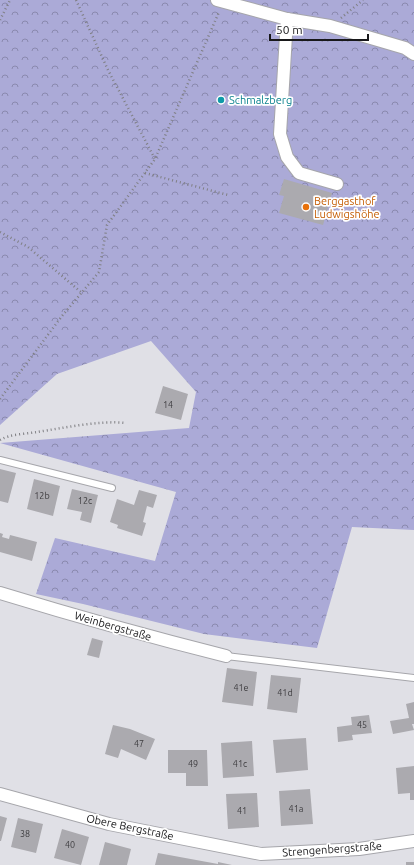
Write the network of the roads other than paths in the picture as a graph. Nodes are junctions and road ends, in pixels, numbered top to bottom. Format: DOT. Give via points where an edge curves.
graph roads {
  1 [pos="220,1"];
  2 [pos="287,19"];
  3 [pos="414,54"];
  4 [pos="337,184"];
  5 [pos="0,460"];
  6 [pos="112,488"];
  7 [pos="0,593"];
  8 [pos="226,656"];
  9 [pos="414,678"];
  10 [pos="0,794"];
  11 [pos="414,841"];
  12 [pos="261,860"];
  1 -- 2 [label="street"];
  2 -- 3 [label="street" via="330,26 405,48"];
  2 -- 4 [label="street" via="280,134 287,157 300,173"];
  5 -- 6 [label="lane"];
  7 -- 8 [label="street, Weinbergstraße" via="160,640"];
  8 -- 9 [label="lane"];
  10 -- 12 [label="street, Obere Bergstraße" via="109,824"];
  11 -- 12 [label="street, Strengenbergstraße"];
}
